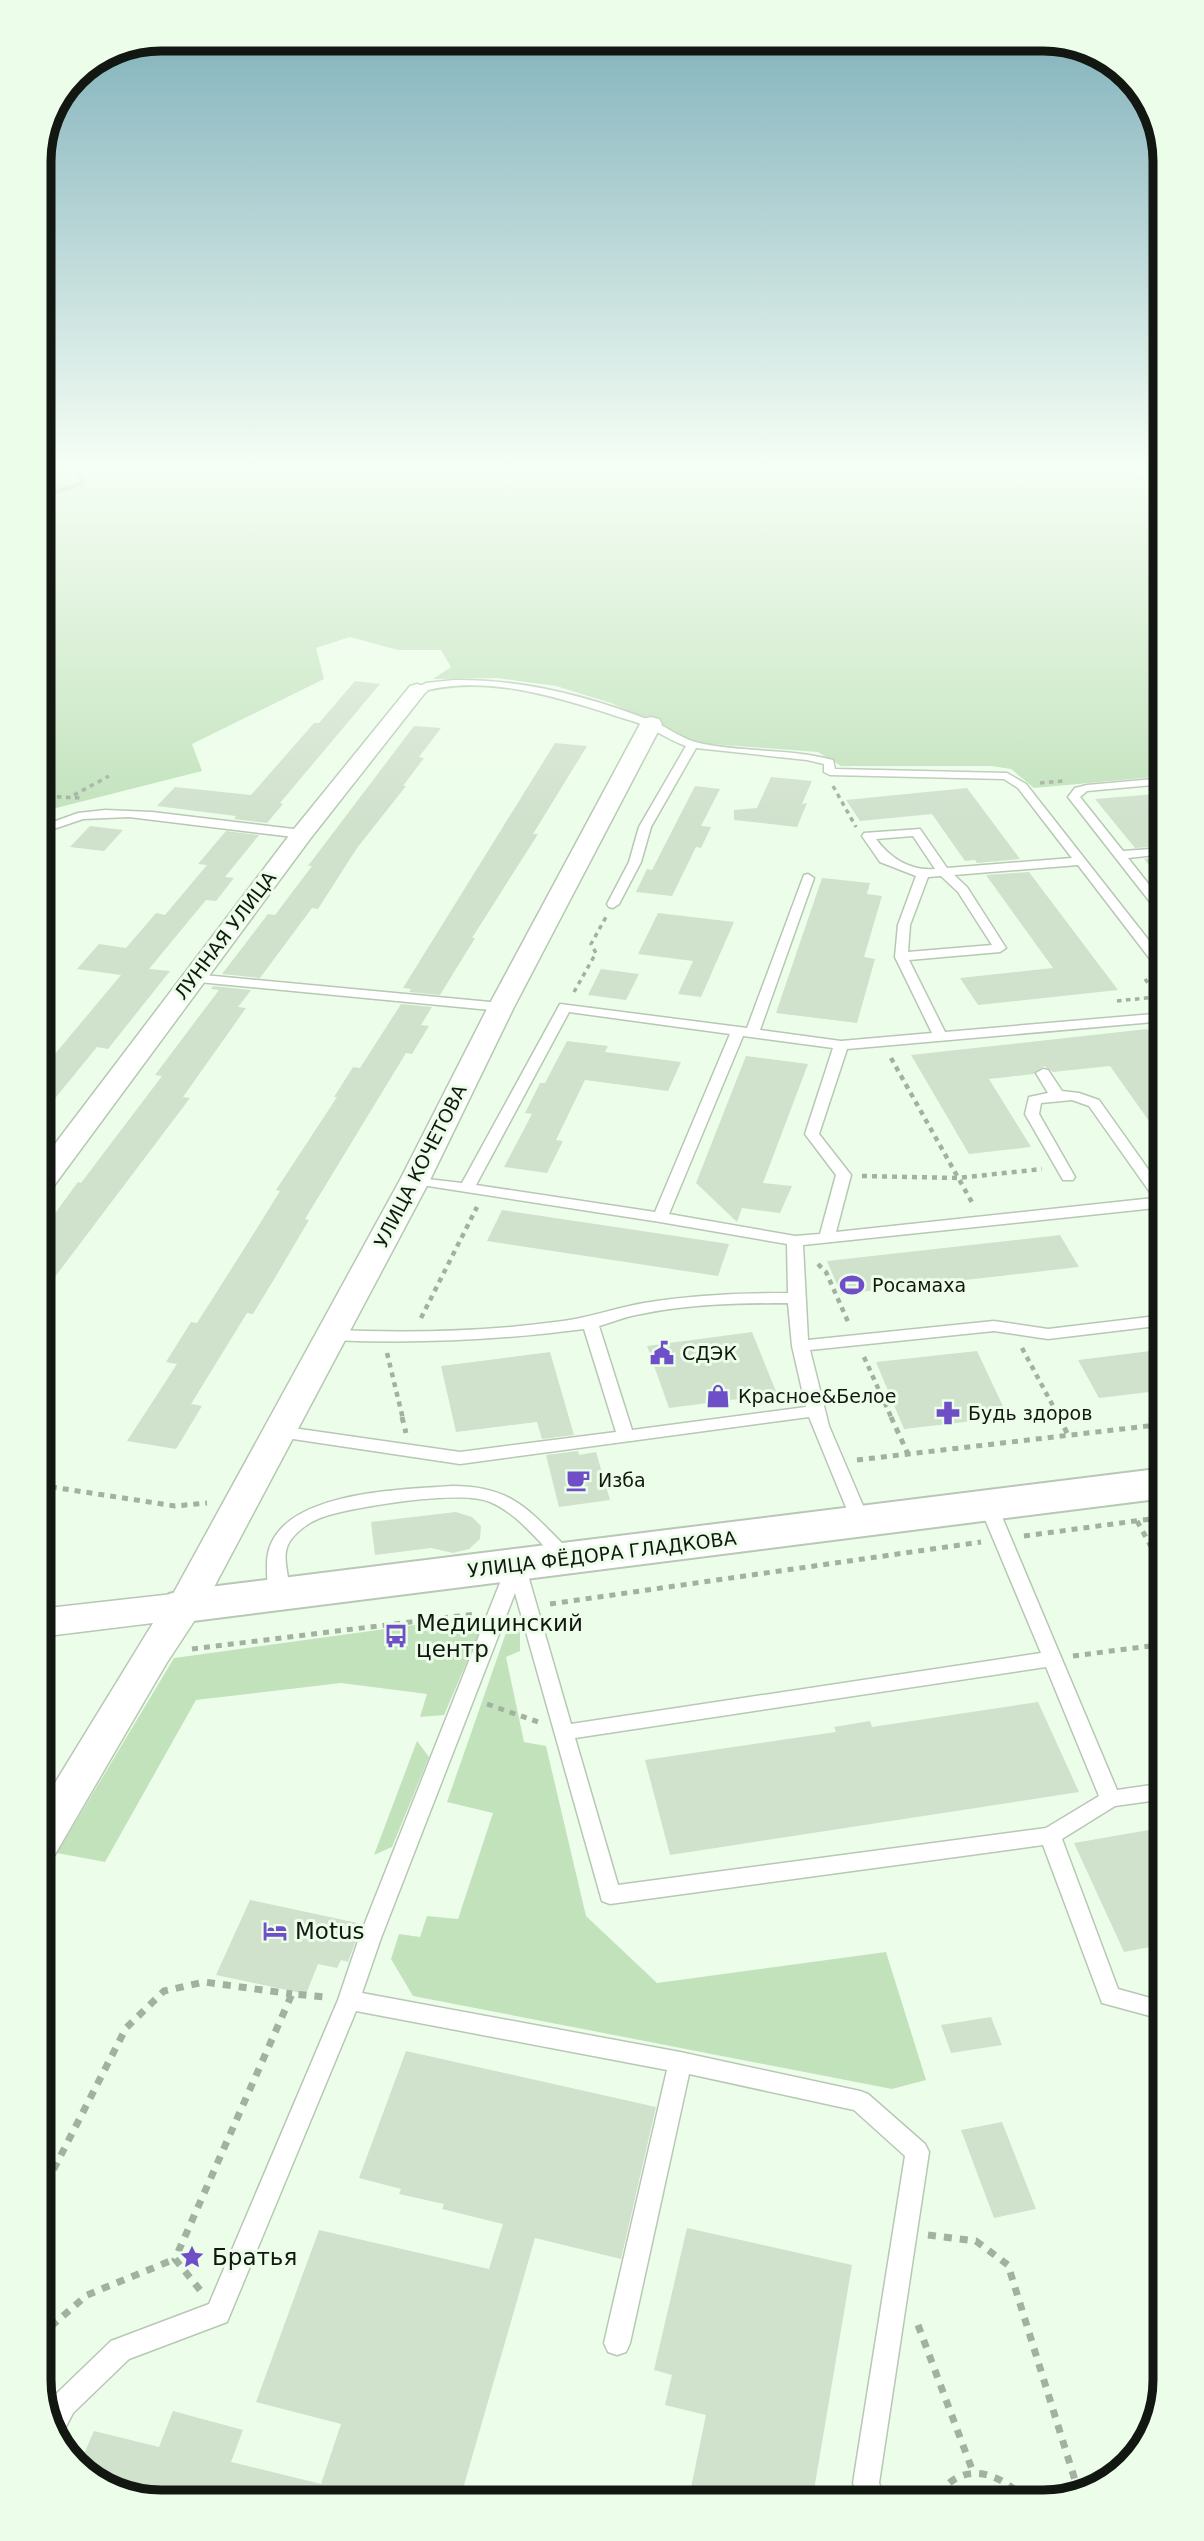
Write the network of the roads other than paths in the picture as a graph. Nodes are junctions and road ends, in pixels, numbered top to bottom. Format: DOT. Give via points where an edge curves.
graph roads {
  1 [pos="417,690"];
  2 [pos="650,724"];
  3 [pos="692,746"];
  4 [pos="1153,782"];
  5 [pos="51,824"];
  6 [pos="302,834"];
  7 [pos="1153,852"];
  8 [pos="1118,855"];
  9 [pos="1083,861"];
  10 [pos="943,872"];
  11 [pos="923,874"];
  12 [pos="808,878"];
  13 [pos="1153,897"];
  14 [pos="613,904"];
  15 [pos="1153,952"];
  16 [pos="901,957"];
  17 [pos="193,978"];
  18 [pos="501,1007"];
  19 [pos="1153,1018"];
  20 [pos="1016,1030"];
  21 [pos="745,1032"];
  22 [pos="941,1037"];
  23 [pos="1024,1043"];
  24 [pos="841,1045"];
  25 [pos="1043,1073"];
  26 [pos="1057,1095"];
  27 [pos="51,1169"];
  28 [pos="1065,1172"];
  29 [pos="415,1180"];
  30 [pos="1153,1185"];
  31 [pos="467,1188"];
  32 [pos="1153,1203"];
  33 [pos="660,1217"];
  34 [pos="827,1238"];
  35 [pos="795,1241"];
  36 [pos="794,1298"];
  37 [pos="1153,1322"];
  38 [pos="590,1323"];
  39 [pos="331,1335"];
  40 [pos="800,1346"];
  41 [pos="816,1411"];
  42 [pos="279,1432"];
  43 [pos="626,1437"];
  44 [pos="1153,1486"];
  45 [pos="861,1522"];
  46 [pos="995,1522"];
  47 [pos="567,1559"];
  48 [pos="516,1565"];
  49 [pos="279,1594"];
  50 [pos="186,1606"];
  51 [pos="51,1622"];
  52 [pos="1051,1659"];
  53 [pos="565,1732"];
  54 [pos="1153,1793"];
  55 [pos="1111,1799"];
  56 [pos="51,1822"];
  57 [pos="1050,1836"];
  58 [pos="349,2000"];
  59 [pos="1153,2008"];
  60 [pos="680,2062"];
  61 [pos="617,2343"];
  62 [pos="58,2417"];
  63 [pos="868,2490"];
  1 -- 2 [label="lane" via="438,684 506,683"];
  1 -- 6 [label="street, ЛУННАЯ УЛИЦА"];
  2 -- 3 [label="lane"];
  2 -- 18 [label="street, УЛИЦА КОЧЕТОВА"];
  3 -- 9 [label="lane" via="807,755 829,762 830,772 1015,779"];
  3 -- 14 [label="lane" via="645,827 635,862"];
  4 -- 8 [label="lane" via="1074,793 1076,802"];
  5 -- 6 [label="lane" via="111,814"];
  6 -- 17 [label="street, ЛУННАЯ УЛИЦА"];
  7 -- 8 [label="lane"];
  8 -- 13 [label="lane"];
  9 -- 10 [label="lane"];
  9 -- 15 [label="lane"];
  10 -- 11 [label="lane"];
  10 -- 11 [label="lane" via="916,832 868,836 884,859"];
  10 -- 16 [label="lane" via="963,890 1000,948"];
  11 -- 16 [label="lane" via="904,925"];
  12 -- 21 [label="lane"];
  16 -- 22 [label="lane"];
  17 -- 18 [label="lane"];
  17 -- 27 [label="street, ЛУННАЯ УЛИЦА"];
  18 -- 29 [label="street, УЛИЦА КОЧЕТОВА"];
  19 -- 20 [label="lane"];
  20 -- 22 [label="lane"];
  20 -- 23 [label="lane"];
  21 -- 24 [label="lane"];
  21 -- 31 [label="lane" via="565,1007"];
  21 -- 33 [label="lane"];
  22 -- 24 [label="lane"];
  24 -- 34 [label="lane" via="812,1135 844,1175"];
  25 -- 26 [label="lane"];
  26 -- 28 [label="lane" via="1034,1100 1032,1114"];
  26 -- 30 [label="lane" via="1083,1097 1094,1103"];
  29 -- 31 [label="lane"];
  29 -- 39 [label="street, УЛИЦА КОЧЕТОВА"];
  31 -- 33 [label="lane"];
  32 -- 34 [label="lane"];
  33 -- 35 [label="lane"];
  34 -- 35 [label="lane"];
  35 -- 36 [label="lane"];
  36 -- 38 [label="lane" via="722,1298 642,1309"];
  36 -- 40 [label="lane"];
  37 -- 40 [label="lane" via="1048,1334 994,1326"];
  38 -- 39 [label="lane" via="411,1339"];
  38 -- 43 [label="lane"];
  39 -- 42 [label="street, УЛИЦА КОЧЕТОВА"];
  40 -- 41 [label="lane"];
  41 -- 43 [label="lane"];
  41 -- 45 [label="lane"];
  42 -- 43 [label="lane" via="460,1458"];
  42 -- 50 [label="street, УЛИЦА КОЧЕТОВА"];
  44 -- 46 [label="street, УЛИЦА ФЁДОРА ГЛАДКОВА"];
  45 -- 46 [label="street, УЛИЦА ФЁДОРА ГЛАДКОВА"];
  45 -- 47 [label="street, УЛИЦА ФЁДОРА ГЛАДКОВА"];
  46 -- 52 [label="lane"];
  47 -- 48 [label="street, УЛИЦА ФЁДОРА ГЛАДКОВА"];
  47 -- 49 [label="lane" via="509,1504 489,1494 459,1492 339,1506 312,1514 292,1527 279,1544"];
  48 -- 49 [label="street, УЛИЦА ФЁДОРА ГЛАДКОВА"];
  48 -- 53 [label="lane"];
  48 -- 58 [label="lane"];
  49 -- 50 [label="street, УЛИЦА ФЁДОРА ГЛАДКОВА"];
  50 -- 51 [label="street, УЛИЦА ФЁДОРА ГЛАДКОВА"];
  50 -- 56 [label="street, УЛИЦА КОЧЕТОВА"];
  52 -- 53 [label="lane"];
  52 -- 55 [label="lane"];
  53 -- 57 [label="lane" via="610,1895"];
  54 -- 55 [label="lane"];
  55 -- 57 [label="lane"];
  57 -- 59 [label="lane" via="1110,1996"];
  58 -- 60 [label="lane"];
  58 -- 62 [label="lane" via="218,2313 120,2350 64,2404"];
  60 -- 61 [label="lane"];
  60 -- 63 [label="lane" via="860,2101 917,2152"];
}
